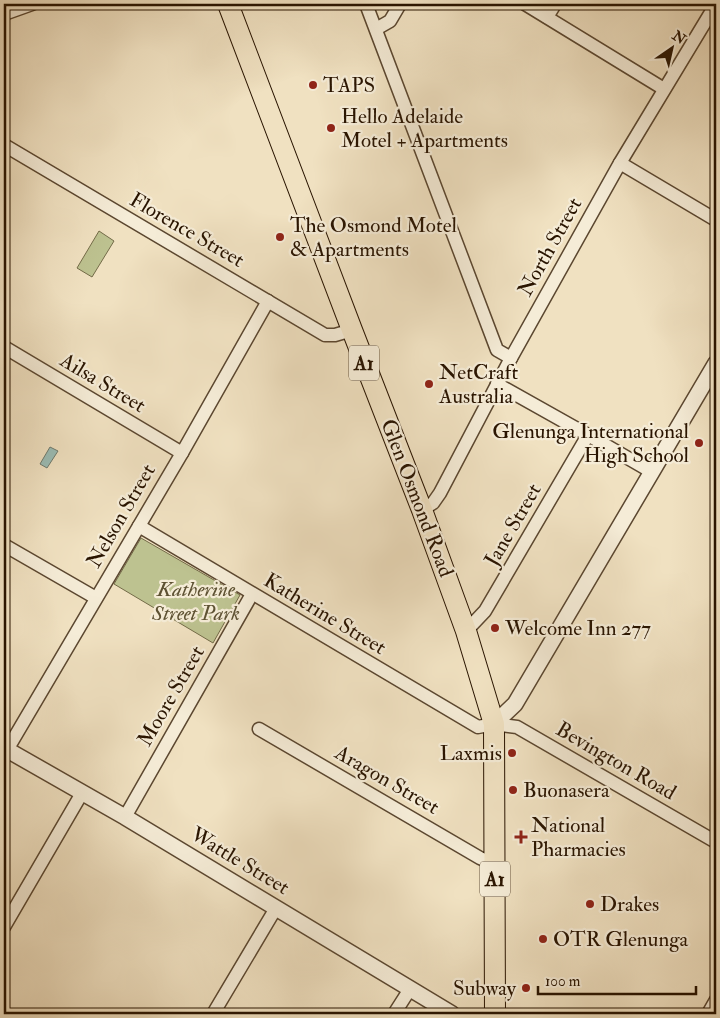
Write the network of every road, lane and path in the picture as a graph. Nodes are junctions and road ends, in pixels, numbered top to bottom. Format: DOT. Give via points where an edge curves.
graph roads {
  1 [pos="32,4"];
  2 [pos="228,4"];
  3 [pos="366,4"];
  4 [pos="400,4"];
  5 [pos="525,4"];
  6 [pos="555,4"];
  7 [pos="716,4"];
  8 [pos="4,14"];
  9 [pos="547,17"];
  10 [pos="376,30"];
  11 [pos="664,88"];
  12 [pos="4,145"];
  13 [pos="620,163"];
  14 [pos="716,220"];
  15 [pos="268,301"];
  16 [pos="352,330"];
  17 [pos="4,347"];
  18 [pos="511,358"];
  19 [pos="716,364"];
  20 [pos="497,384"];
  21 [pos="588,435"];
  22 [pos="182,453"];
  23 [pos="652,472"];
  24 [pos="422,510"];
  25 [pos="139,526"];
  26 [pos="4,545"];
  27 [pos="252,594"];
  28 [pos="96,598"];
  29 [pos="466,631"];
  30 [pos="494,724"];
  31 [pos="259,729"];
  32 [pos="5,749"];
  33 [pos="82,793"];
  34 [pos="125,817"];
  35 [pos="716,842"];
  36 [pos="494,864"];
  37 [pos="276,908"];
  38 [pos="4,926"];
  39 [pos="410,989"];
  40 [pos="716,1000"];
  41 [pos="213,1014"];
  42 [pos="394,1014"];
  43 [pos="452,1014"];
  44 [pos="495,1014"];
  45 [pos="708,1014"];
  1 -- 8 [label="street"];
  2 -- 16 [label="highway, Glen Osmond Road / A1"];
  3 -- 10 [label="street"];
  4 -- 10 [label="street" via="390,21"];
  5 -- 9 [label="street"];
  6 -- 9 [label="street"];
  7 -- 11 [label="street, North Street"];
  9 -- 11 [label="street"];
  10 -- 18 [label="street" via="497,350"];
  11 -- 13 [label="street, North Street"];
  12 -- 15 [label="street, Florence Street"];
  13 -- 14 [label="street"];
  13 -- 18 [label="street, North Street"];
  15 -- 16 [label="street, Florence Street" via="325,335"];
  15 -- 22 [label="street, Nelson Street"];
  16 -- 24 [label="highway, Glen Osmond Road / A1"];
  17 -- 22 [label="street, Ailsa Street"];
  18 -- 20 [label="street, North Street"];
  19 -- 23 [label="street"];
  20 -- 21 [label="street"];
  20 -- 24 [label="street, North Street" via="437,498"];
  21 -- 23 [label="street"];
  21 -- 29 [label="street, Jane Street" via="485,611"];
  22 -- 25 [label="street, Nelson Street"];
  23 -- 30 [label="street" via="517,702"];
  24 -- 29 [label="highway, Glen Osmond Road / A1"];
  25 -- 27 [label="street, Katherine Street"];
  25 -- 28 [label="street, Nelson Street"];
  26 -- 28 [label="street"];
  27 -- 30 [label="street, Katherine Street" via="478,727"];
  27 -- 34 [label="street, Moore Street"];
  28 -- 32 [label="street, Nelson Street"];
  29 -- 30 [label="highway, Glen Osmond Road / A1"];
  30 -- 35 [label="street, Bevington Road" via="517,727"];
  30 -- 36 [label="highway, Glen Osmond Road / A1"];
  31 -- 36 [label="street, Aragon Street"];
  32 -- 33 [label="street, Wattle Street"];
  33 -- 34 [label="street, Wattle Street"];
  33 -- 38 [label="street"];
  34 -- 37 [label="street, Wattle Street"];
  36 -- 44 [label="highway, Glen Osmond Road / A1"];
  37 -- 39 [label="street, Wattle Street"];
  37 -- 41 [label="street"];
  39 -- 42 [label="street"];
  39 -- 43 [label="street, Wattle Street"];
  40 -- 45 [label="street"];
}
